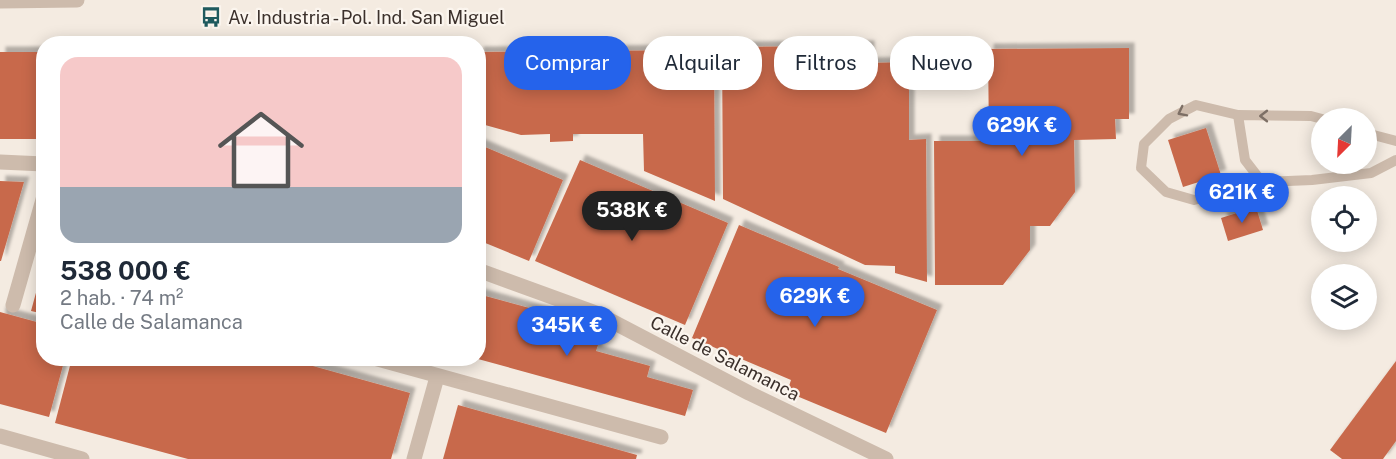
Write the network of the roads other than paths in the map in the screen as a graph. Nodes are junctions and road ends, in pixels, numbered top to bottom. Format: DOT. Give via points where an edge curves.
graph roads {
  1 [pos="77,0"];
  2 [pos="0,1"];
  3 [pos="1238,115"];
  4 [pos="1311,116"];
  5 [pos="1377,136"];
  6 [pos="1396,141"];
  7 [pos="1396,160"];
  8 [pos="0,162"];
  9 [pos="36,164"];
  10 [pos="1262,182"];
  11 [pos="36,224"];
  12 [pos="486,273"];
  13 [pos="13,305"];
  14 [pos="401,366"];
  15 [pos="437,377"];
  16 [pos="0,436"];
  17 [pos="661,437"];
  18 [pos="82,459"];
  19 [pos="414,459"];
  20 [pos="886,459"];
  1 -- 2 [label="street"];
  4 -- 3 [label="lane, one-way"];
  3 -- 10 [label="lane" via="1245,160"];
  3 -- 10 [label="lane, one-way" via="1196,105 1169,119 1144,144 1142,168 1166,192 1194,200"];
  5 -- 6 [label="lane"];
  7 -- 10 [label="lane" via="1371,173"];
  8 -- 9 [label="street"];
  11 -- 13 [label="street"];
  12 -- 20 [label="street, Calle de Salamanca" via="596,313"];
  14 -- 15 [label="street"];
  15 -- 17 [label="street"];
  15 -- 19 [label="street"];
  16 -- 18 [label="street"];
}
